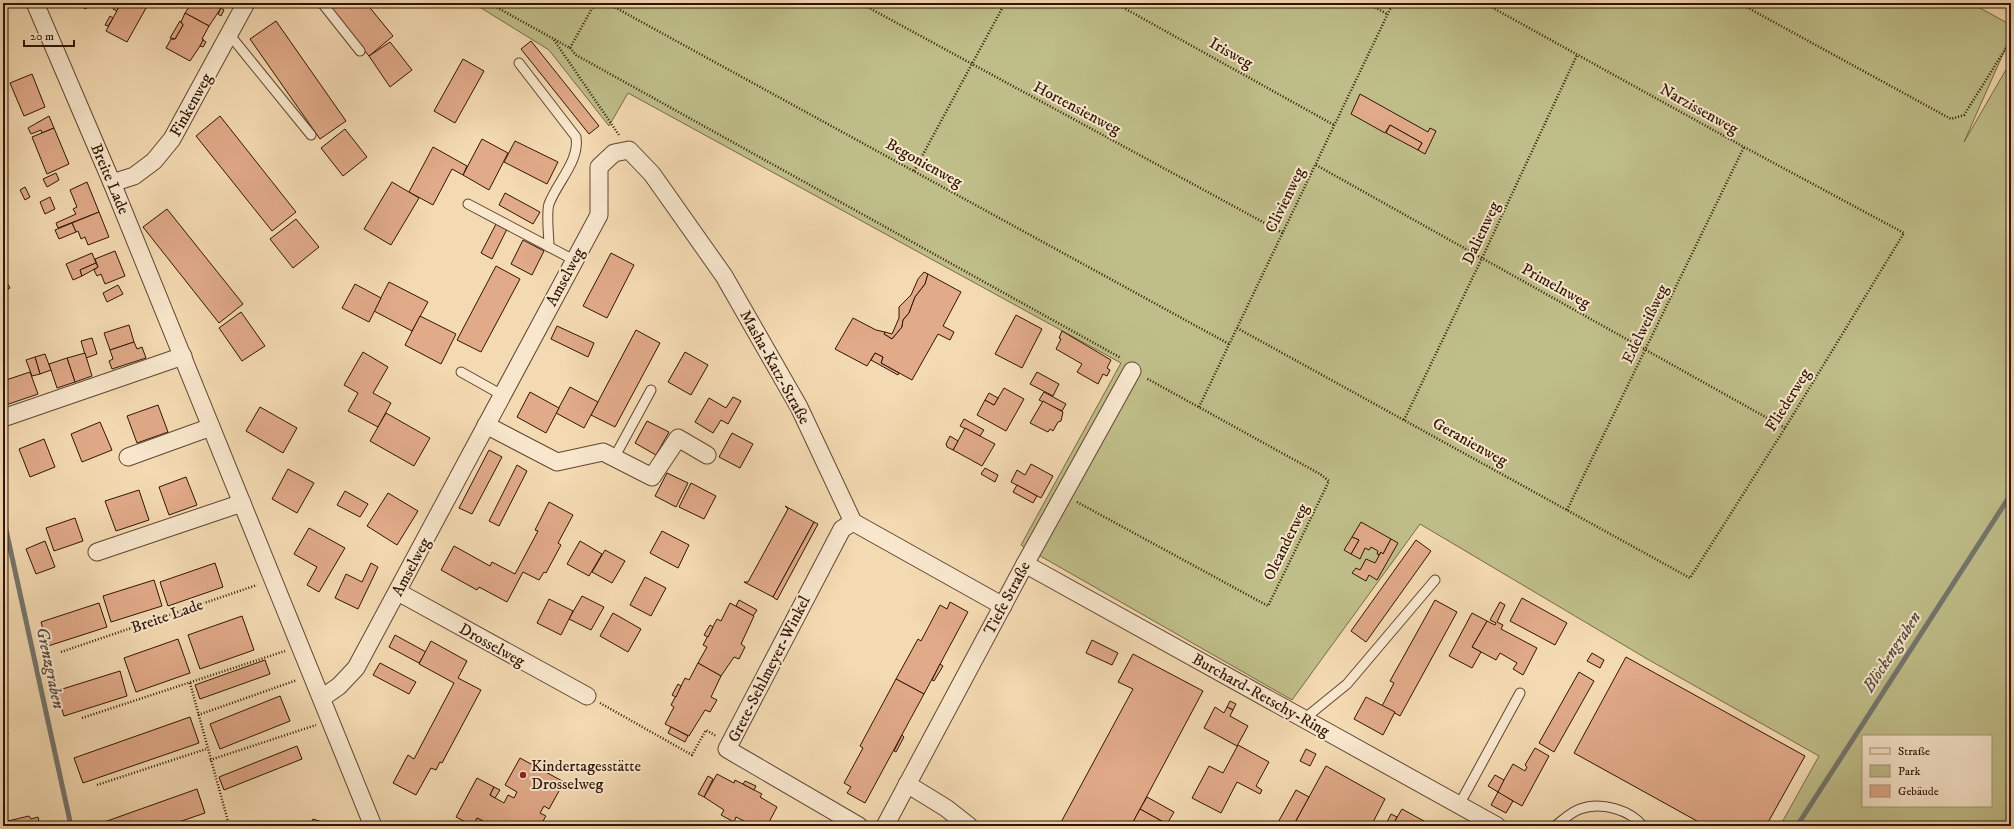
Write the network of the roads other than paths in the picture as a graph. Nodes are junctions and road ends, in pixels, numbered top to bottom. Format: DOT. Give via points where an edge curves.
graph roads {
  1 [pos="35,3"];
  2 [pos="246,3"];
  3 [pos="322,3"];
  4 [pos="229,34"];
  5 [pos="360,51"];
  6 [pos="519,63"];
  7 [pos="312,134"];
  8 [pos="629,150"];
  9 [pos="112,183"];
  10 [pos="468,204"];
  11 [pos="549,247"];
  12 [pos="574,260"];
  13 [pos="182,356"];
  14 [pos="1132,371"];
  15 [pos="461,372"];
  16 [pos="651,390"];
  17 [pos="502,395"];
  18 [pos="3,418"];
  19 [pos="486,425"];
  20 [pos="211,427"];
  21 [pos="707,455"];
  22 [pos="128,457"];
  23 [pos="614,458"];
  24 [pos="242,503"];
  25 [pos="853,522"];
  26 [pos="97,552"];
  27 [pos="1025,564"];
  28 [pos="1435,580"];
  29 [pos="398,592"];
  30 [pos="1002,606"];
  31 [pos="1520,693"];
  32 [pos="587,696"];
  33 [pos="322,698"];
  34 [pos="1304,719"];
  35 [pos="907,784"];
  36 [pos="1459,805"];
  37 [pos="373,826"];
  38 [pos="859,826"];
  39 [pos="885,826"];
  40 [pos="969,826"];
  41 [pos="1497,826"];
  42 [pos="1555,826"];
  43 [pos="1643,826"];
  1 -- 9 [label="street, Breite Lade"];
  2 -- 4 [label="street, Finkenweg"];
  3 -- 5 [label="lane"];
  4 -- 7 [label="lane"];
  4 -- 9 [label="street, Finkenweg" via="172,139 154,161 134,176"];
  6 -- 11 [label="lane" via="576,137 578,148 549,205"];
  8 -- 12 [label="street, Amselweg" via="614,153 599,167 599,214"];
  8 -- 25 [label="street, Masha-Katz-Straße" via="652,174 724,276 799,407"];
  9 -- 13 [label="street, Breite Lade"];
  10 -- 11 [label="lane"];
  11 -- 12 [label="lane"];
  12 -- 17 [label="street, Amselweg"];
  13 -- 18 [label="street"];
  13 -- 20 [label="street, Breite Lade"];
  14 -- 27 [label="street, Tiefe Straße"];
  15 -- 17 [label="lane"];
  16 -- 23 [label="lane"];
  17 -- 19 [label="street, Amselweg"];
  19 -- 23 [label="street" via="557,462 603,452"];
  19 -- 29 [label="street, Amselweg"];
  20 -- 22 [label="street"];
  20 -- 24 [label="street, Breite Lade"];
  21 -- 23 [label="street" via="678,438 652,477"];
  24 -- 26 [label="street"];
  24 -- 33 [label="street, Breite Lade"];
  25 -- 30 [label="street"];
  25 -- 38 [label="street, Grete-Sehlmeyer-Winkel" via="842,529 727,749"];
  27 -- 30 [label="street, Tiefe Straße"];
  27 -- 34 [label="street, Burchard-Retschy-Ring"];
  28 -- 34 [label="lane" via="1347,684"];
  29 -- 32 [label="street, Drosselweg"];
  29 -- 33 [label="street, Amselweg" via="356,668 339,686"];
  30 -- 35 [label="street, Tiefe Straße"];
  31 -- 36 [label="lane"];
  33 -- 37 [label="street, Breite Lade"];
  34 -- 36 [label="street, Burchard-Retschy-Ring"];
  35 -- 39 [label="street, Tiefe Straße"];
  35 -- 40 [label="street" via="946,808"];
  36 -- 41 [label="street, Burchard-Retschy-Ring"];
  42 -- 43 [label="lane" via="1581,808 1597,807 1622,811 1634,817"];
}
